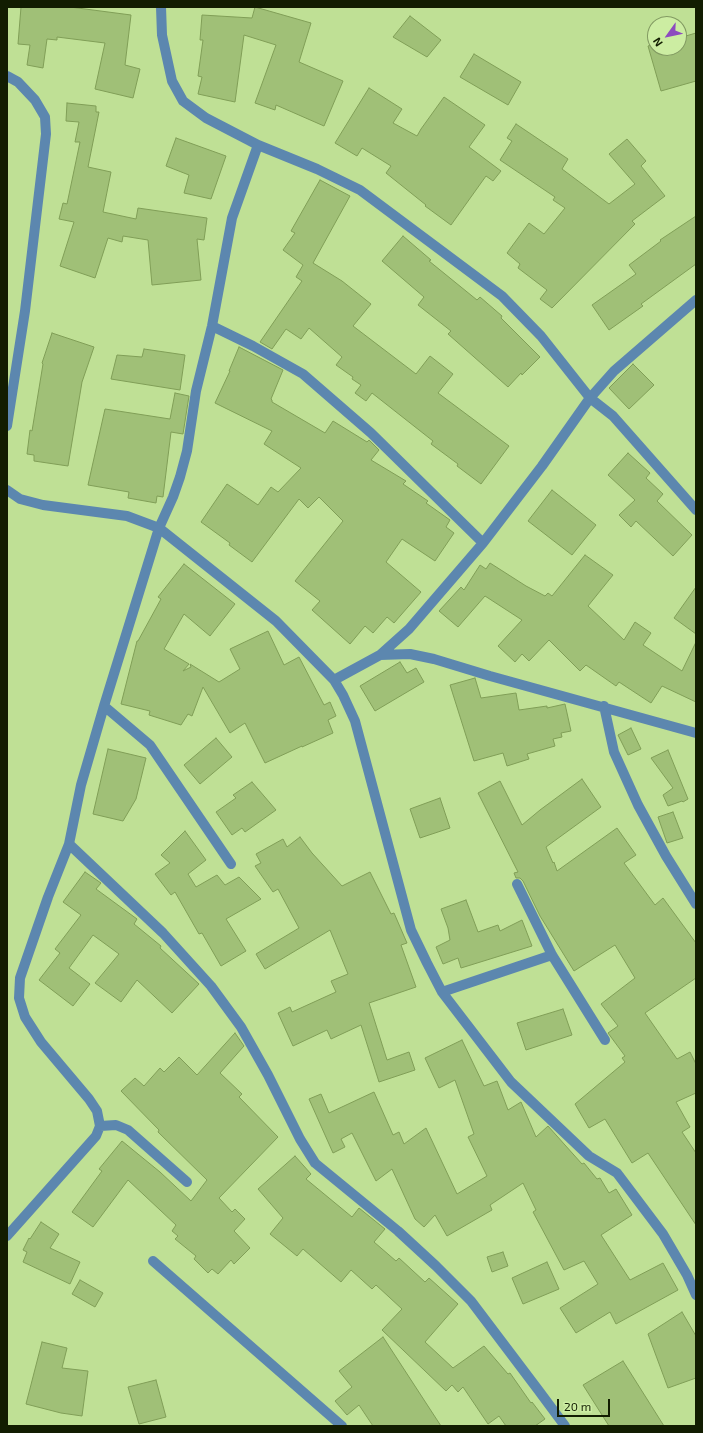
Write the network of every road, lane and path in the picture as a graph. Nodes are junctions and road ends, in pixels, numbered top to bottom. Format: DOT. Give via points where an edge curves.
graph roads {
  1 [pos="161,7"];
  2 [pos="7,76"];
  3 [pos="258,145"];
  4 [pos="696,300"];
  5 [pos="212,326"];
  6 [pos="590,398"];
  7 [pos="7,426"];
  8 [pos="7,490"];
  9 [pos="696,510"];
  10 [pos="159,528"];
  11 [pos="483,543"];
  12 [pos="380,655"];
  13 [pos="334,680"];
  14 [pos="104,706"];
  15 [pos="604,706"];
  16 [pos="696,733"];
  17 [pos="69,844"];
  18 [pos="231,864"];
  19 [pos="517,884"];
  20 [pos="696,904"];
  21 [pos="552,955"];
  22 [pos="442,992"];
  23 [pos="605,1040"];
  24 [pos="100,1126"];
  25 [pos="187,1182"];
  26 [pos="7,1236"];
  27 [pos="153,1261"];
  28 [pos="696,1295"];
  29 [pos="342,1426"];
  30 [pos="565,1426"];
  1 -- 3 [label="street" via="162,35 172,81 183,101 206,118"];
  2 -- 7 [label="street" via="18,82 35,100 45,117 46,134 25,311"];
  3 -- 5 [label="street" via="232,218"];
  3 -- 6 [label="street" via="360,190 502,296 541,336"];
  4 -- 6 [label="street" via="614,371"];
  5 -- 10 [label="street" via="196,391 187,451 173,497"];
  5 -- 11 [label="street" via="303,374 372,433"];
  6 -- 9 [label="street" via="613,416"];
  6 -- 11 [label="street"];
  8 -- 10 [label="street" via="20,499 43,505 127,516"];
  10 -- 13 [label="street" via="276,621"];
  10 -- 14 [label="street"];
  11 -- 12 [label="street" via="409,628"];
  12 -- 13 [label="street"];
  12 -- 15 [label="street" via="410,654 434,659"];
  13 -- 22 [label="street" via="355,721 411,930"];
  14 -- 17 [label="street" via="81,785"];
  14 -- 18 [label="street" via="150,746"];
  15 -- 16 [label="street"];
  15 -- 20 [label="street" via="614,752 635,799"];
  17 -- 24 [label="street" via="20,978 19,998 25,1017 41,1042 97,1111"];
  17 -- 30 [label="street" via="163,933 211,986 241,1027 300,1139 315,1162 398,1231 471,1301"];
  19 -- 21 [label="street"];
  21 -- 22 [label="street"];
  21 -- 23 [label="street"];
  22 -- 28 [label="street" via="511,1082 589,1156 617,1173 663,1234"];
  24 -- 25 [label="street" via="116,1125 128,1130"];
  24 -- 26 [label="street" via="96,1136"];
  27 -- 29 [label="street"];
}
